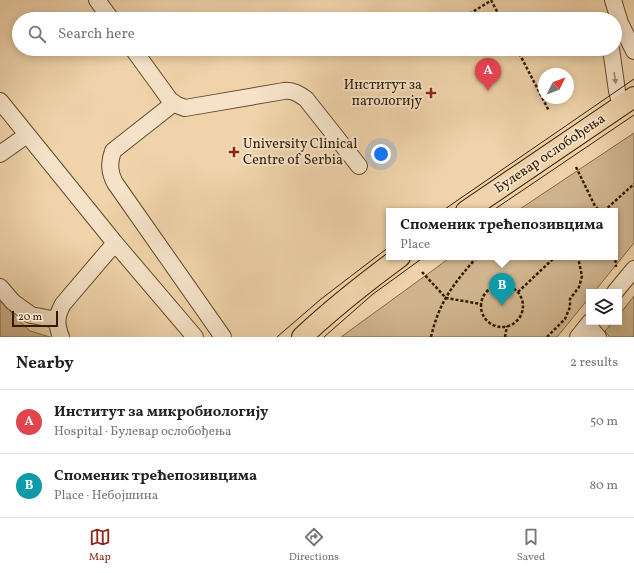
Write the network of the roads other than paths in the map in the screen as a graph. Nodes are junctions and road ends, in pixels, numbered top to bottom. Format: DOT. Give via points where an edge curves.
graph roads {
  1 [pos="97,0"];
  2 [pos="612,0"];
  3 [pos="106,12"];
  4 [pos="608,12"];
  5 [pos="616,12"];
  6 [pos="622,27"];
  7 [pos="634,51"];
  8 [pos="138,56"];
  9 [pos="612,56"];
  10 [pos="0,101"];
  11 [pos="627,102"];
  12 [pos="174,103"];
  13 [pos="27,134"];
  14 [pos="0,154"];
  15 [pos="360,166"];
  16 [pos="470,208"];
  17 [pos="115,243"];
  18 [pos="396,260"];
  19 [pos="634,269"];
  20 [pos="0,287"];
  21 [pos="617,289"];
  22 [pos="57,320"];
  23 [pos="585,328"];
  24 [pos="61,337"];
  25 [pos="195,337"];
  26 [pos="223,337"];
  27 [pos="302,337"];
  28 [pos="598,337"];
  1 -- 3 [label="street"];
  2 -- 4 [label="street"];
  2 -- 5 [label="street"];
  6 -- 7 [label="street"];
  8 -- 12 [label="street"];
  9 -- 11 [label="street, one-way" via="617,92"];
  10 -- 13 [label="street"];
  11 -- 16 [label="main road, Булевар ослобођења"];
  12 -- 15 [label="street" via="185,108 289,90 296,92 306,99"];
  12 -- 26 [label="street" via="113,151 110,160 111,176"];
  13 -- 14 [label="street"];
  13 -- 17 [label="street"];
  17 -- 22 [label="street" via="63,304"];
  17 -- 25 [label="street"];
  18 -- 27 [label="main road" via="363,284"];
  19 -- 21 [label="street"];
  20 -- 22 [label="street" via="13,302 31,315"];
  22 -- 24 [label="street"];
  23 -- 28 [label="street"];
}
